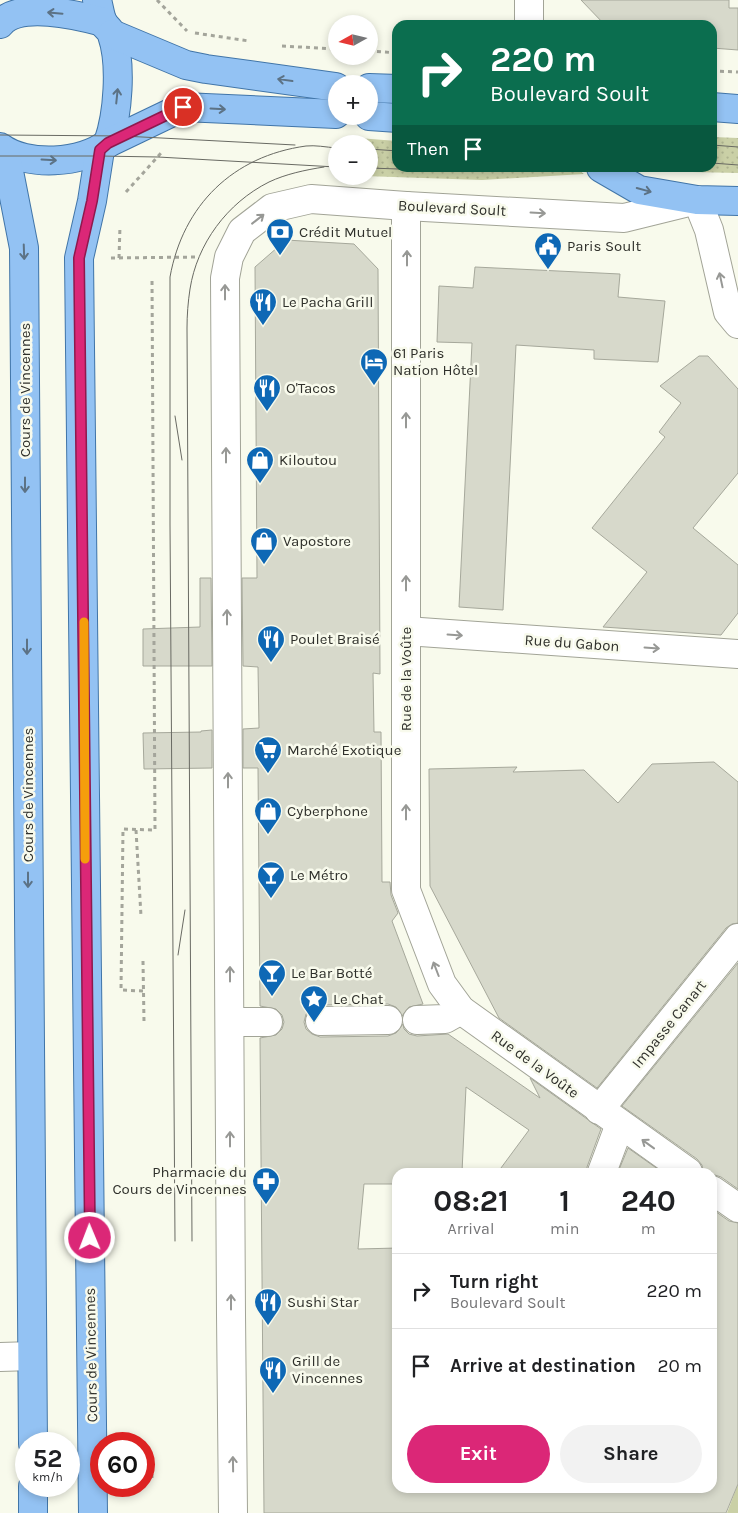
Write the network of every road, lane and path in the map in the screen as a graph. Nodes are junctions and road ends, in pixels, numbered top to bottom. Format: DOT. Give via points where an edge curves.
graph roads {
  1 [pos="157,0"];
  2 [pos="529,0"];
  3 [pos="4,14"];
  4 [pos="104,19"];
  5 [pos="530,20"];
  6 [pos="255,42"];
  7 [pos="274,46"];
  8 [pos="328,49"];
  9 [pos="378,52"];
  10 [pos="392,53"];
  11 [pos="717,71"];
  12 [pos="738,72"];
  13 [pos="328,86"];
  14 [pos="378,88"];
  15 [pos="392,89"];
  16 [pos="717,107"];
  17 [pos="738,109"];
  18 [pos="328,114"];
  19 [pos="378,117"];
  20 [pos="392,118"];
  21 [pos="104,146"];
  22 [pos="1,148"];
  23 [pos="164,150"];
  24 [pos="608,172"];
  25 [pos="120,198"];
  26 [pos="697,200"];
  27 [pos="738,201"];
  28 [pos="406,206"];
  29 [pos="120,218"];
  30 [pos="217,257"];
  31 [pos="152,277"];
  32 [pos="738,324"];
  33 [pos="406,632"];
  34 [pos="738,654"];
  35 [pos="136,830"];
  36 [pos="140,916"];
  37 [pos="738,938"];
  38 [pos="143,961"];
  39 [pos="143,990"];
  40 [pos="461,1010"];
  41 [pos="388,1020"];
  42 [pos="417,1020"];
  43 [pos="144,1022"];
  44 [pos="230,1022"];
  45 [pos="268,1022"];
  46 [pos="320,1022"];
  47 [pos="610,1117"];
  48 [pos="603,1168"];
  49 [pos="682,1168"];
  50 [pos="717,1193"];
  51 [pos="738,1208"];
  52 [pos="32,1356"];
  53 [pos="0,1357"];
  54 [pos="33,1432"];
  55 [pos="33,1497"];
  56 [pos="33,1513"];
  57 [pos="93,1513"];
  58 [pos="233,1513"];
  1 -- 6 [label="path" via="189,33"];
  2 -- 5 [label="street"];
  4 -- 3 [label="main road, one-way" via="48,12"];
  13 -- 4 [label="main road, one-way" via="186,65"];
  21 -- 4 [label="main road, Cours de Vincennes, one-way" via="114,117 118,89 117,64"];
  7 -- 8 [label="path"];
  9 -- 10 [label="path"];
  11 -- 12 [label="path"];
  14 -- 15 [label="main road"];
  16 -- 17 [label="main road"];
  21 -- 18 [label="main road, one-way" via="183,107"];
  19 -- 20 [label="main road"];
  22 -- 21 [label="main road, one-way" via="22,157 53,161 80,157"];
  21 -- 57 [label="main road, Cours de Vincennes" via="79,258"];
  22 -- 52 [label="main road, Cours de Vincennes, one-way" via="6,156 24,248"];
  23 -- 25 [label="path"];
  24 -- 26 [label="main road, Boulevard Soult, one-way" via="639,190"];
  26 -- 27 [label="main road, Boulevard Soult"];
  28 -- 26 [label="street, Boulevard Soult, one-way" via="624,218"];
  32 -- 26 [label="street, one-way" via="728,312 709,230"];
  30 -- 28 [label="street, Boulevard Soult, one-way" via="242,231 272,208 311,199"];
  33 -- 28 [label="street, Rue de la Voûte, one-way"];
  29 -- 30 [label="path" via="119,258"];
  44 -- 30 [label="street, one-way" via="225,278"];
  31 -- 35 [label="path" via="155,830"];
  33 -- 34 [label="street, Rue du Gabon, one-way"];
  40 -- 33 [label="street, Rue de la Voûte, one-way" via="442,984 406,890"];
  35 -- 36 [label="path"];
  35 -- 39 [label="path" via="123,829 121,990"];
  37 -- 47 [label="street, Impasse Canart"];
  38 -- 39 [label="path"];
  39 -- 43 [label="path"];
  40 -- 42 [label="street" via="445,1020"];
  40 -- 47 [label="street, Rue de la Voûte"];
  41 -- 46 [label="street"];
  44 -- 45 [label="street"];
  58 -- 44 [label="street, one-way"];
  47 -- 48 [label="street, Impasse Canart"];
  49 -- 47 [label="street, Rue de la Voûte, one-way"];
  50 -- 51 [label="street"];
  52 -- 53 [label="street"];
  52 -- 54 [label="main road, Cours de Vincennes"];
  55 -- 56 [label="main road"];
}
